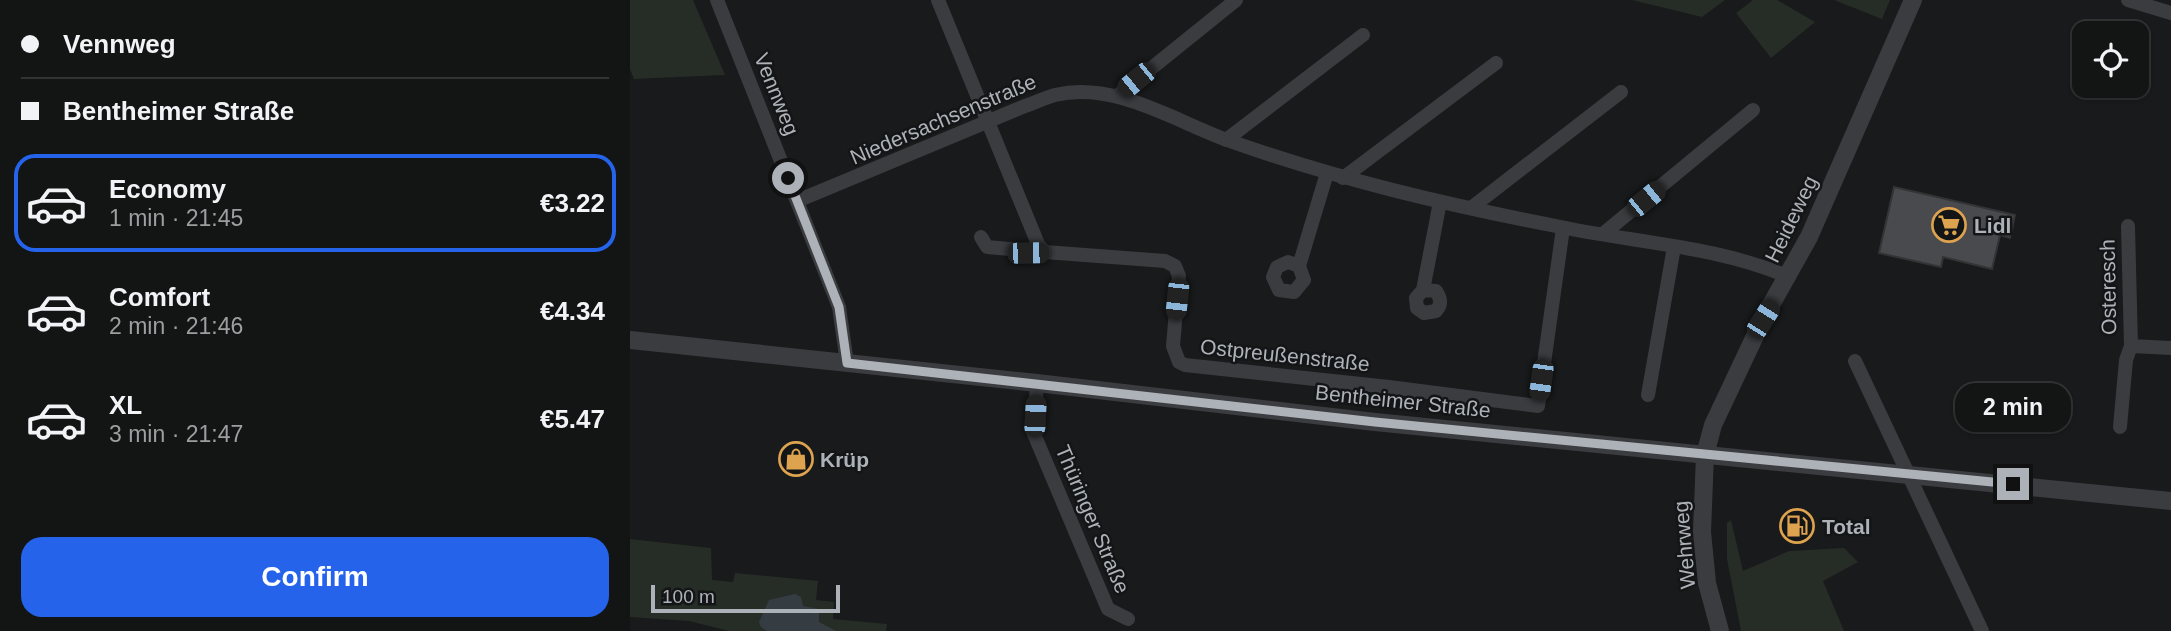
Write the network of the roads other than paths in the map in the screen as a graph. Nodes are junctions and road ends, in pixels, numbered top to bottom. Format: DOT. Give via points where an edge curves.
graph roads {
  1 [pos="717,0"];
  2 [pos="938,0"];
  3 [pos="1236,0"];
  4 [pos="1913,0"];
  5 [pos="2128,0"];
  6 [pos="2171,13"];
  7 [pos="1363,35"];
  8 [pos="1496,63"];
  9 [pos="1620,92"];
  10 [pos="1117,96"];
  11 [pos="1753,110"];
  12 [pos="988,122"];
  13 [pos="1226,139"];
  14 [pos="1327,173"];
  15 [pos="1342,178"];
  16 [pos="797,201"];
  17 [pos="1440,202"];
  18 [pos="1471,208"];
  19 [pos="2128,226"];
  20 [pos="1563,228"];
  21 [pos="1603,234"];
  22 [pos="981,237"];
  23 [pos="1674,247"];
  24 [pos="1045,252"];
  25 [pos="1299,266"];
  26 [pos="1789,276"];
  27 [pos="1423,290"];
  28 [pos="630,340"];
  29 [pos="2131,346"];
  30 [pos="2171,348"];
  31 [pos="1855,361"];
  32 [pos="847,363"];
  33 [pos="1037,383"];
  34 [pos="1648,395"];
  35 [pos="2120,427"];
  36 [pos="1705,455"];
  37 [pos="1906,473"];
  38 [pos="2171,501"];
  39 [pos="1128,619"];
  40 [pos="1720,631"];
  41 [pos="1982,631"];
  1 -- 16 [label="street, Vennweg"];
  2 -- 12 [label="street"];
  3 -- 10 [label="street"];
  4 -- 26 [label="street, Heideweg"];
  5 -- 6 [label="street"];
  7 -- 13 [label="street"];
  8 -- 15 [label="street"];
  9 -- 18 [label="street"];
  10 -- 12 [label="street, Niedersachsenstraße" via="1056,95"];
  10 -- 13 [label="street, Niedersachsenstraße"];
  11 -- 21 [label="street"];
  12 -- 16 [label="street, Niedersachsenstraße"];
  12 -- 24 [label="street" via="1034,237"];
  13 -- 14 [label="street, Niedersachsenstraße"];
  14 -- 15 [label="street, Niedersachsenstraße"];
  14 -- 25 [label="street"];
  15 -- 17 [label="street, Niedersachsenstraße"];
  16 -- 32 [label="street, Vennweg" via="839,307"];
  17 -- 18 [label="street, Niedersachsenstraße"];
  17 -- 27 [label="street"];
  18 -- 20 [label="street, Niedersachsenstraße"];
  19 -- 29 [label="street, Osteresch"];
  20 -- 21 [label="street, Niedersachsenstraße"];
  20 -- 24 [label="street, Ostpreußenstraße" via="1538,406 1185,365 1172,346 1179,276 1175,266 1165,261"];
  21 -- 23 [label="street, Niedersachsenstraße"];
  22 -- 24 [label="street" via="987,247"];
  23 -- 26 [label="street, Niedersachsenstraße" via="1746,261"];
  23 -- 34 [label="street"];
  26 -- 36 [label="street, Heideweg" via="1738,369"];
  28 -- 32 [label="street, Bentheimer Straße"];
  29 -- 30 [label="street, Osteresch"];
  29 -- 35 [label="street, Osteresch"];
  31 -- 37 [label="street"];
  32 -- 33 [label="street, Bentheimer Straße"];
  33 -- 36 [label="street, Bentheimer Straße"];
  33 -- 39 [label="street, Thüringer Straße" via="1034,434 1108,609"];
  36 -- 37 [label="street, Bentheimer Straße"];
  36 -- 40 [label="street, Wehrweg" via="1702,532 1707,583"];
  37 -- 38 [label="street, Bentheimer Straße"];
  37 -- 41 [label="street"];
}
